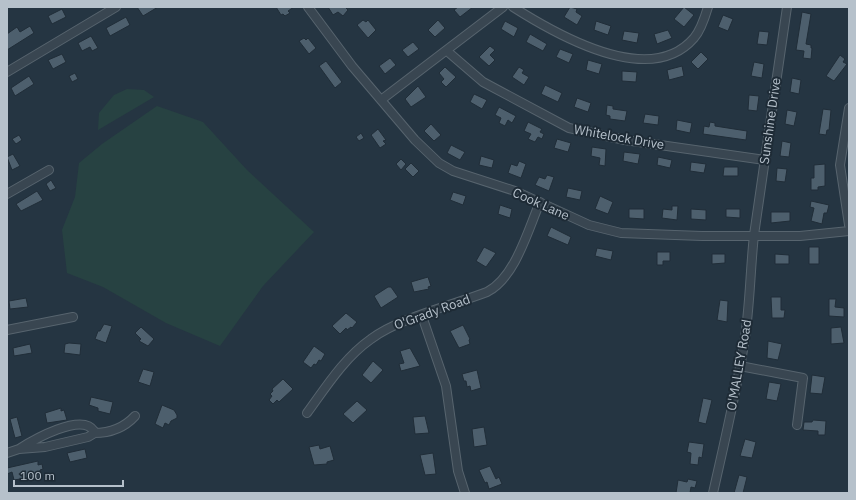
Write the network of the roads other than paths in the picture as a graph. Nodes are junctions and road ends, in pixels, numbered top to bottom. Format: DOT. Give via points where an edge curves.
graph roads {
  1 [pos="116,7"];
  2 [pos="308,7"];
  3 [pos="503,7"];
  4 [pos="513,7"];
  5 [pos="708,7"];
  6 [pos="787,7"];
  7 [pos="447,51"];
  8 [pos="7,72"];
  9 [pos="381,100"];
  10 [pos="849,108"];
  11 [pos="765,160"];
  12 [pos="49,170"];
  13 [pos="7,194"];
  14 [pos="540,202"];
  15 [pos="849,225"];
  16 [pos="849,231"];
  17 [pos="754,235"];
  18 [pos="422,316"];
  19 [pos="73,317"];
  20 [pos="7,330"];
  21 [pos="740,366"];
  22 [pos="307,412"];
  23 [pos="135,416"];
  24 [pos="797,425"];
  25 [pos="94,433"];
  26 [pos="19,449"];
  27 [pos="7,453"];
  28 [pos="465,493"];
  29 [pos="713,493"];
  1 -- 8 [label="street"];
  2 -- 9 [label="street, Cook Lane"];
  3 -- 7 [label="street"];
  4 -- 5 [label="street" via="575,42 610,53 656,60 684,48 696,37"];
  6 -- 11 [label="street, Sunshine Drive"];
  7 -- 9 [label="street"];
  7 -- 11 [label="street, Whitelock Drive" via="483,82 569,128 625,140"];
  9 -- 14 [label="street, Cook Lane" via="439,163 463,175 515,191"];
  10 -- 15 [label="street" via="840,173"];
  11 -- 17 [label="street, Sunshine Drive"];
  12 -- 13 [label="street"];
  14 -- 17 [label="street, Cook Lane" via="589,225 610,231 686,236"];
  14 -- 18 [label="street, O'Grady Road" via="520,250 502,282 487,292"];
  16 -- 17 [label="street, Cook Lane" via="800,236"];
  17 -- 21 [label="street, O'MALLEY Road" via="749,305"];
  18 -- 22 [label="street, O'Grady Road" via="386,330 366,342 341,367"];
  18 -- 28 [label="street" via="446,386 458,471"];
  19 -- 20 [label="street"];
  21 -- 24 [label="street" via="803,378"];
  21 -- 29 [label="street, O'MALLEY Road"];
  23 -- 25 [label="street" via="121,427"];
  25 -- 26 [label="street" via="88,437 51,445"];
  25 -- 26 [label="street" via="84,425 74,425 48,434"];
  26 -- 27 [label="street"];
}
